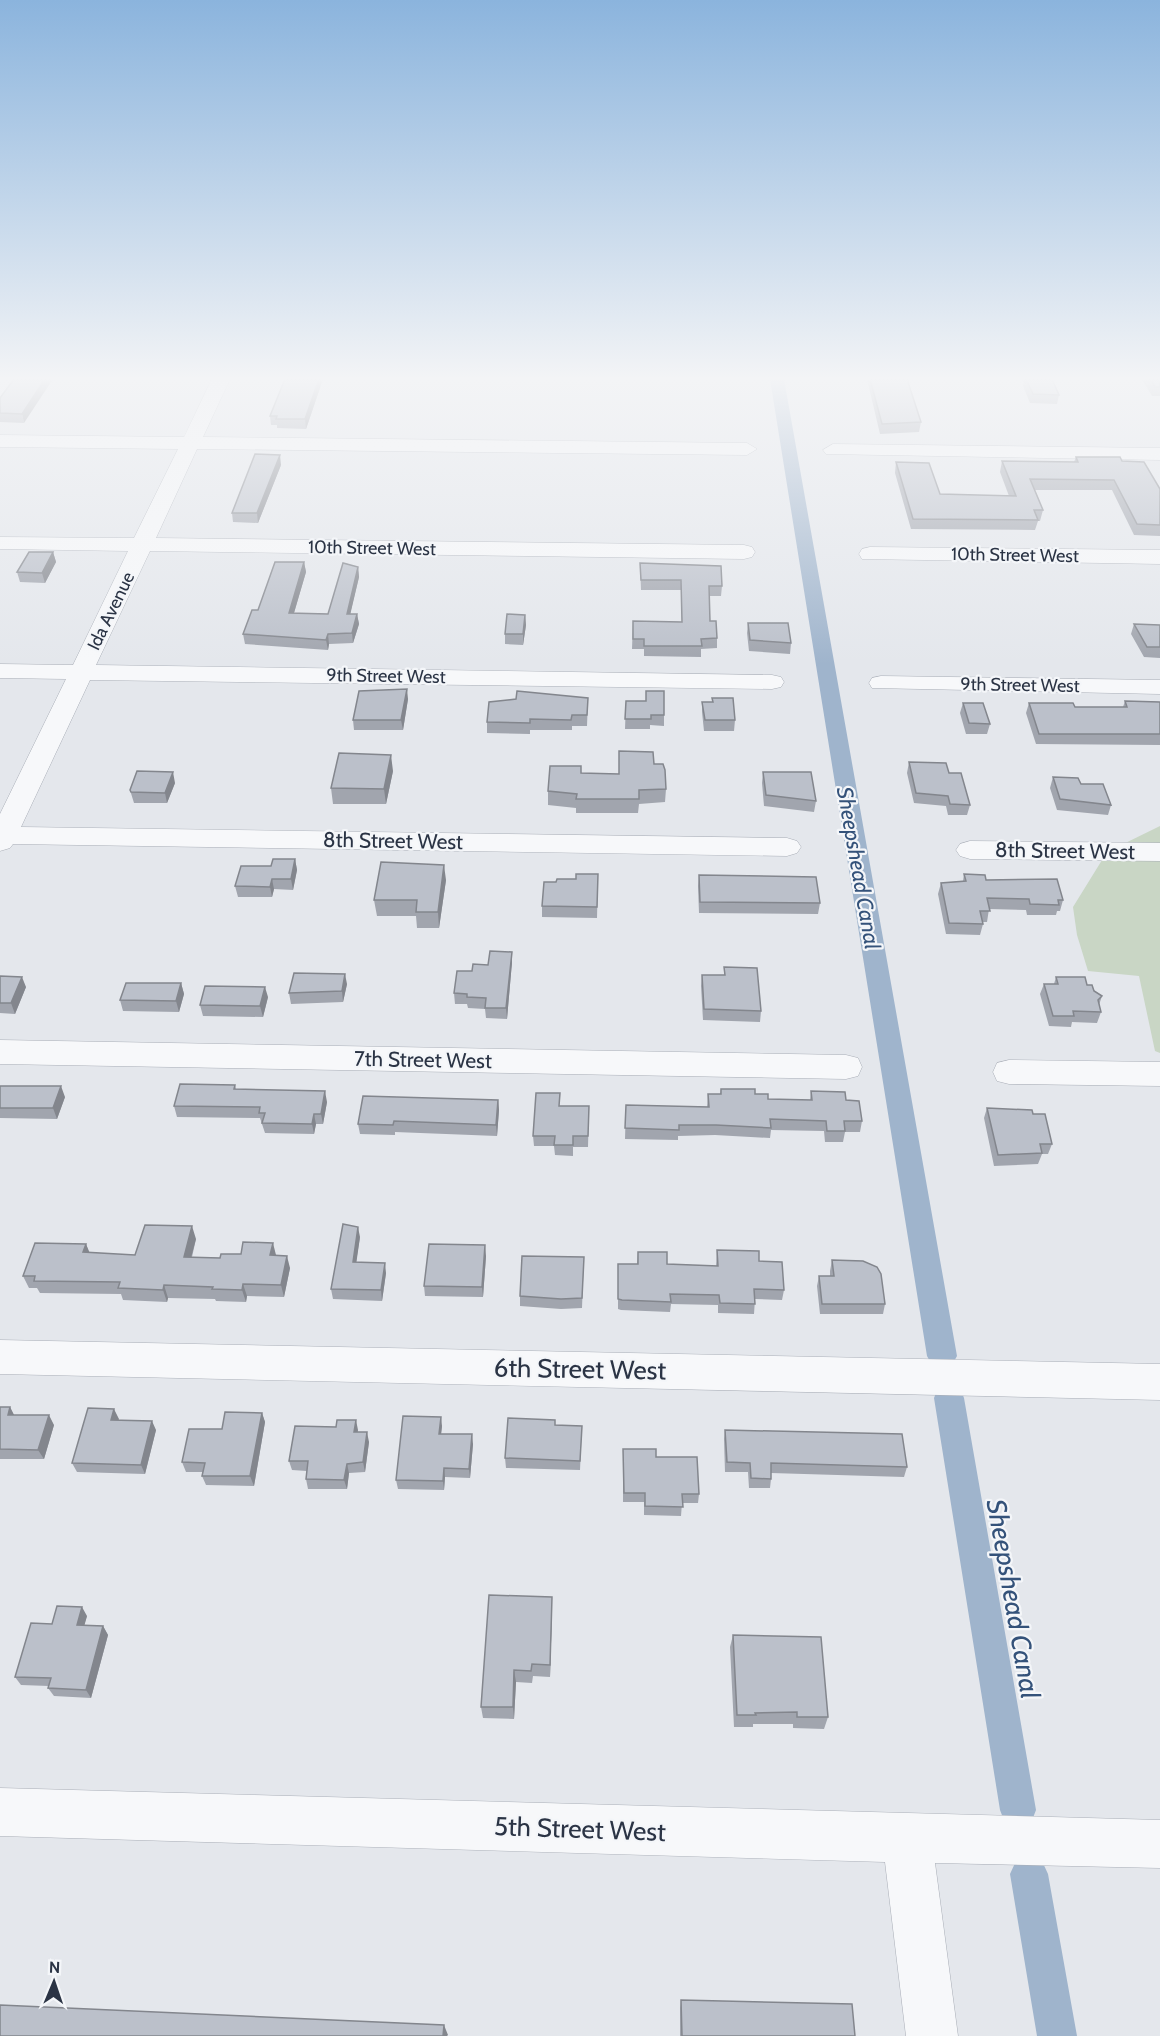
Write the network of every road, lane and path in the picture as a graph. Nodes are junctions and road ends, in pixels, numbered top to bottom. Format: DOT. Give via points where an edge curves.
graph roads {
  1 [pos="176,474"];
  2 [pos="0,543"];
  3 [pos="143,545"];
  4 [pos="744,552"];
  5 [pos="870,554"];
  6 [pos="1160,557"];
  7 [pos="0,671"];
  8 [pos="82,672"];
  9 [pos="772,682"];
  10 [pos="881,682"];
  11 [pos="1160,687"];
  12 [pos="1,838"];
  13 [pos="787,847"];
  14 [pos="970,849"];
  15 [pos="1160,852"];
  16 [pos="0,1052"];
  17 [pos="846,1066"];
  18 [pos="1009,1072"];
  19 [pos="1160,1074"];
  20 [pos="0,1357"];
  21 [pos="1160,1382"];
  22 [pos="0,1812"];
  23 [pos="907,1839"];
  24 [pos="1160,1844"];
  25 [pos="932,2036"];
  1 -- 3 [label="street, Ida Avenue"];
  2 -- 3 [label="street, 10th Street West"];
  3 -- 4 [label="street, 10th Street West"];
  3 -- 8 [label="street, Ida Avenue"];
  5 -- 6 [label="street, 10th Street West"];
  7 -- 8 [label="street, 9th Street West"];
  8 -- 9 [label="street, 9th Street West"];
  8 -- 12 [label="street, Ida Avenue"];
  10 -- 11 [label="street, 9th Street West"];
  12 -- 13 [label="street, 8th Street West"];
  14 -- 15 [label="street, 8th Street West"];
  16 -- 17 [label="street, 7th Street West"];
  18 -- 19 [label="street"];
  20 -- 21 [label="street, 6th Street West"];
  22 -- 23 [label="street, 5th Street West"];
  23 -- 24 [label="street, 5th Street West"];
  23 -- 25 [label="street"];
}
